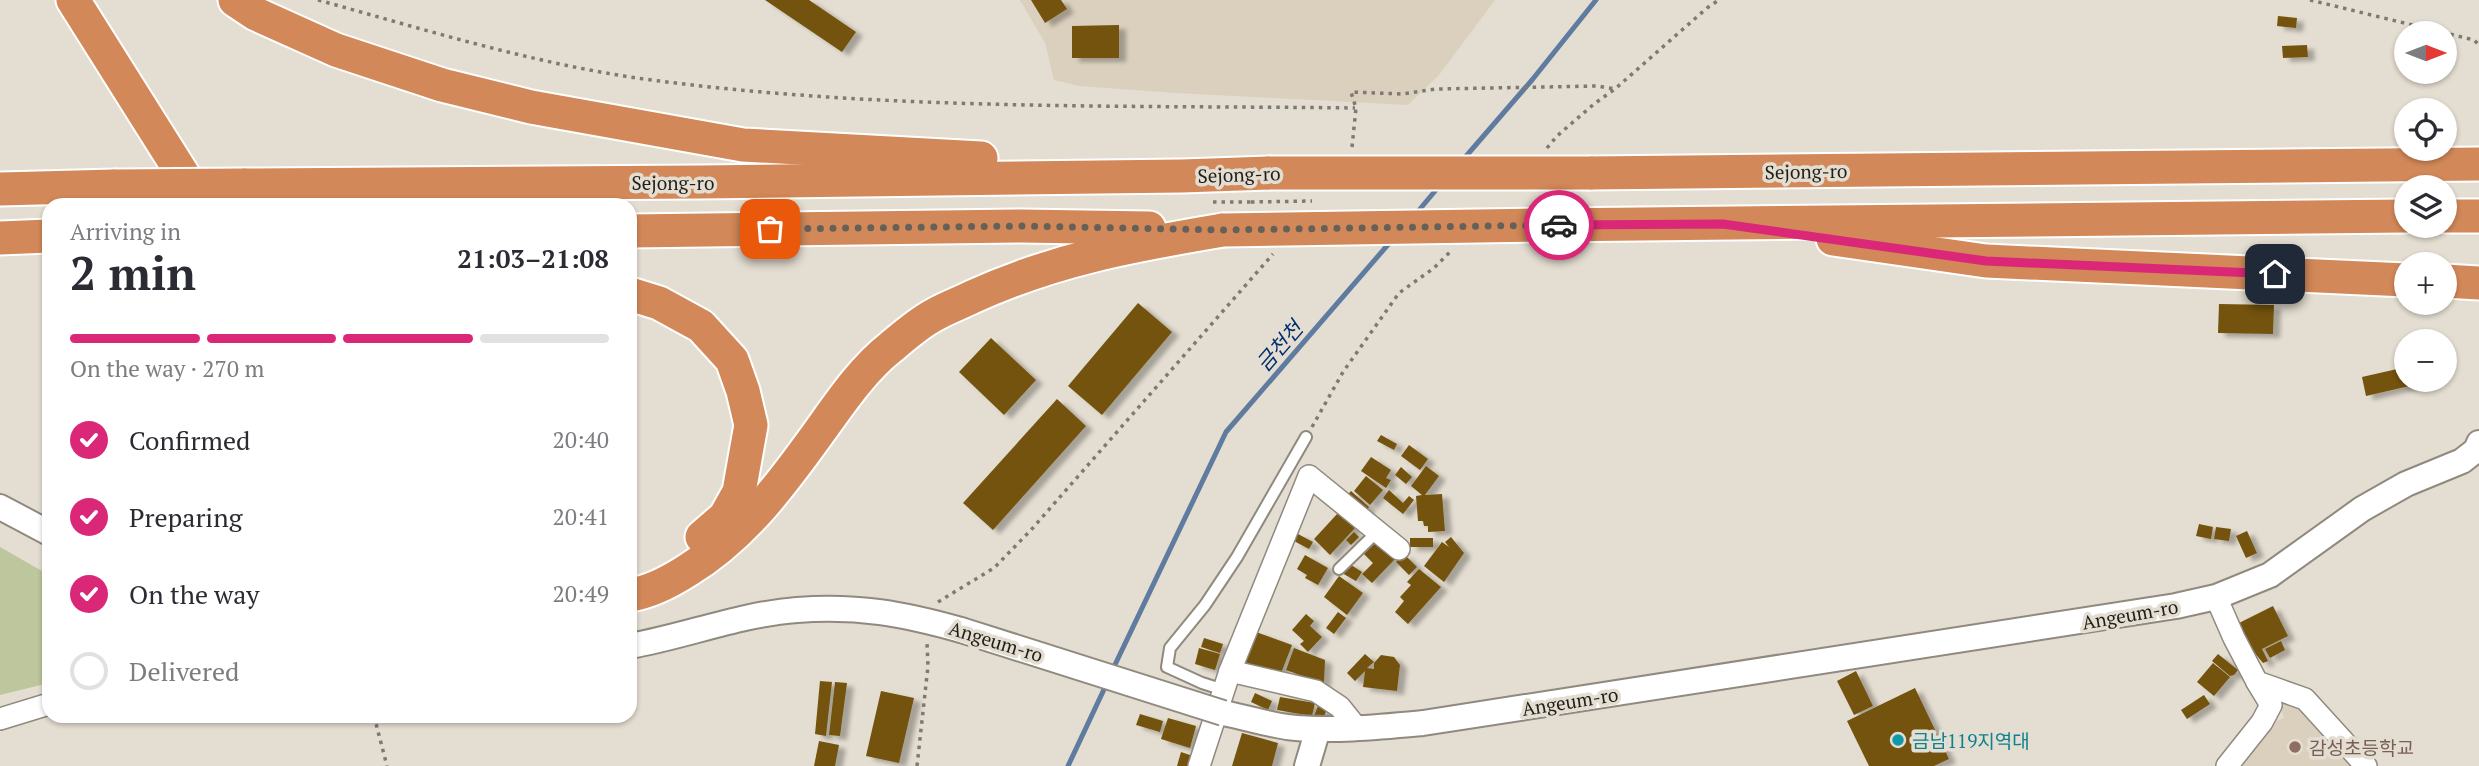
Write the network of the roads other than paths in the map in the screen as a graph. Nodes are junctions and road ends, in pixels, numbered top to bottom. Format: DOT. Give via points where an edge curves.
graph roads {
  1 [pos="49,0"];
  2 [pos="73,0"];
  3 [pos="235,0"];
  4 [pos="266,0"];
  5 [pos="336,50"];
  6 [pos="2471,164"];
  7 [pos="1182,176"];
  8 [pos="0,189"];
  9 [pos="174,198"];
  10 [pos="198,198"];
  11 [pos="2394,216"];
  12 [pos="1723,224"];
  13 [pos="1223,230"];
  14 [pos="637,231"];
  15 [pos="42,236"];
  16 [pos="0,237"];
  17 [pos="2394,279"];
  18 [pos="2457,282"];
  19 [pos="2479,283"];
  20 [pos="637,296"];
  21 [pos="1306,437"];
  22 [pos="2478,447"];
  23 [pos="0,507"];
  24 [pos="42,529"];
  25 [pos="1378,531"];
  26 [pos="1399,549"];
  27 [pos="1339,569"];
  28 [pos="637,573"];
  29 [pos="637,594"];
  30 [pos="2216,597"];
  31 [pos="637,645"];
  32 [pos="2257,681"];
  33 [pos="1226,691"];
  34 [pos="42,706"];
  35 [pos="0,719"];
  36 [pos="1356,727"];
  37 [pos="1318,729"];
  38 [pos="1308,765"];
  39 [pos="1199,766"];
  40 [pos="2227,766"];
  41 [pos="2366,766"];
  1 -- 9 [label="highway"];
  2 -- 10 [label="highway"];
  3 -- 5 [label="highway"];
  4 -- 5 [label="highway"];
  5 -- 7 [label="highway" via="442,85 531,107 743,145 1003,159"];
  6 -- 7 [label="highway, Sejong-ro, bridge"];
  7 -- 8 [label="highway, Sejong-ro, bridge"];
  11 -- 12 [label="highway"];
  12 -- 13 [label="highway, bridge"];
  12 -- 17 [label="highway" via="1986,261"];
  13 -- 14 [label="highway" via="1021,226"];
  13 -- 29 [label="highway" via="1060,262 933,315 888,349 846,394 771,497 741,529 671,581"];
  15 -- 16 [label="highway"];
  18 -- 19 [label="highway"];
  20 -- 28 [label="highway" via="701,326 732,360 751,425 739,492 725,517 664,564"];
  21 -- 33 [label="lane" via="1237,557 1170,648 1167,667"];
  22 -- 30 [label="street, Angeum-ro" via="2462,461 2362,509 2270,575"];
  23 -- 24 [label="street"];
  25 -- 26 [label="street"];
  25 -- 27 [label="lane"];
  25 -- 33 [label="street" via="1309,476"];
  30 -- 32 [label="street"];
  30 -- 36 [label="street, Angeum-ro" via="2052,627 1423,723"];
  31 -- 33 [label="street, Angeum-ro, bridge" via="796,610 886,611"];
  32 -- 40 [label="street" via="2271,705"];
  32 -- 41 [label="street" via="2305,699"];
  33 -- 36 [label="street" via="1316,691 1340,707"];
  33 -- 37 [label="street, Angeum-ro" via="1286,727"];
  33 -- 39 [label="street"];
  34 -- 35 [label="street"];
  36 -- 37 [label="street, Angeum-ro"];
  37 -- 38 [label="street"];
}
